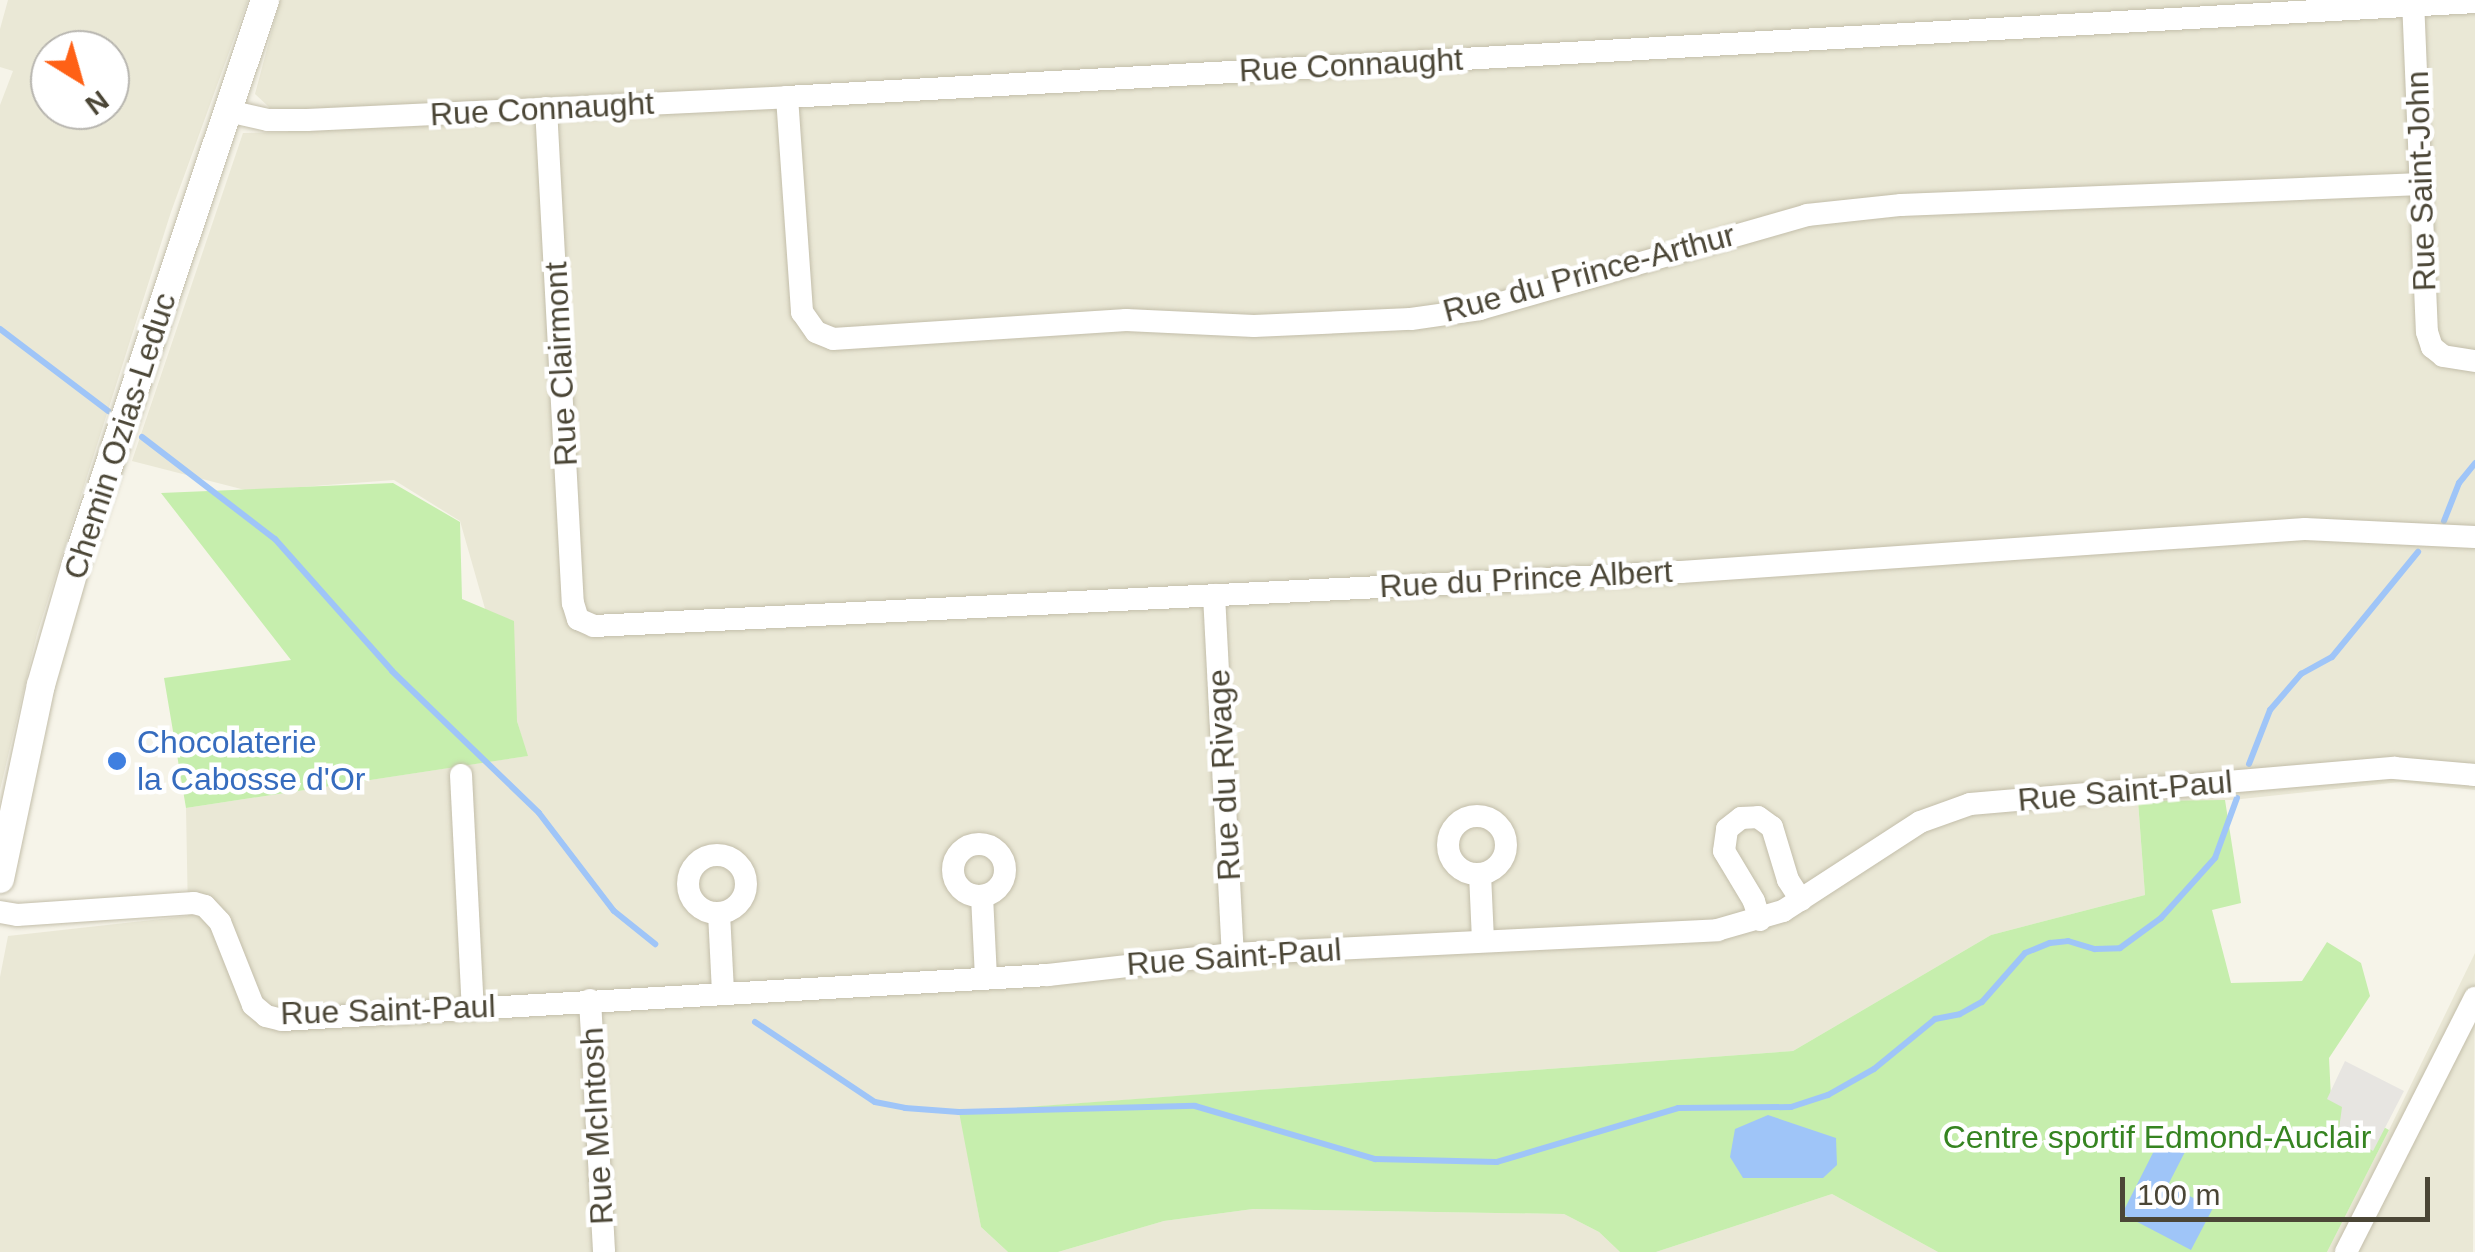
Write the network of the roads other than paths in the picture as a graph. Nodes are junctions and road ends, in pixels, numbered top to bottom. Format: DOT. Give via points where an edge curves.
graph roads {
  1 [pos="265,0"];
  2 [pos="2475,2"];
  3 [pos="2413,3"];
  4 [pos="787,97"];
  5 [pos="546,108"];
  6 [pos="228,111"];
  7 [pos="2422,184"];
  8 [pos="2475,361"];
  9 [pos="2475,537"];
  10 [pos="1214,596"];
  11 [pos="578,619"];
  12 [pos="461,775"];
  13 [pos="2475,776"];
  14 [pos="1480,874"];
  15 [pos="0,879"];
  16 [pos="982,896"];
  17 [pos="1801,900"];
  18 [pos="0,912"];
  19 [pos="720,913"];
  20 [pos="1760,920"];
  21 [pos="1483,941"];
  22 [pos="1233,954"];
  23 [pos="986,978"];
  24 [pos="724,991"];
  25 [pos="2475,998"];
  26 [pos="590,1000"];
  27 [pos="473,1008"];
  28 [pos="604,1252"];
  29 [pos="2346,1252"];
  1 -- 6 [label="street, Chemin Ozias-Leduc"];
  2 -- 3 [label="street, Rue Connaught"];
  3 -- 4 [label="street, Rue Connaught"];
  3 -- 7 [label="street, Rue Saint-John"];
  4 -- 5 [label="street, Rue Connaught"];
  4 -- 7 [label="street, Rue du Prince-Arthur" via="802,312 816,332 833,339 1126,320 1254,326 1429,317 1533,295 1807,215 1902,204"];
  5 -- 6 [label="street, Rue Connaught" via="290,120"];
  5 -- 11 [label="street, Rue Clairmont"];
  6 -- 15 [label="street, Chemin Ozias-Leduc" via="61,616"];
  7 -- 8 [label="street, Rue Saint-John" via="2427,332 2444,356"];
  9 -- 10 [label="street, Rue du Prince Albert" via="2306,530"];
  10 -- 11 [label="street, Rue du Prince Albert" via="594,626"];
  10 -- 22 [label="street, Rue du Rivage"];
  12 -- 27 [label="street"];
  13 -- 17 [label="street, Rue Saint-Paul" via="2394,768 1970,804 1920,822"];
  14 -- 21 [label="street"];
  16 -- 23 [label="street"];
  17 -- 20 [label="street, Rue Saint-Paul"];
  17 -- 20 [label="street" via="1772,827 1758,817 1735,820 1724,834 1724,854"];
  18 -- 27 [label="street, Rue Saint-Paul" via="205,906 220,922 253,1005 271,1018"];
  19 -- 24 [label="street"];
  20 -- 21 [label="street, Rue Saint-Paul" via="1688,932"];
  21 -- 22 [label="street, Rue Saint-Paul"];
  22 -- 23 [label="street, Rue Saint-Paul"];
  23 -- 24 [label="street, Rue Saint-Paul"];
  24 -- 26 [label="street, Rue Saint-Paul"];
  25 -- 29 [label="street"];
  26 -- 27 [label="street, Rue Saint-Paul"];
  26 -- 28 [label="street, Rue McIntosh"];
}
